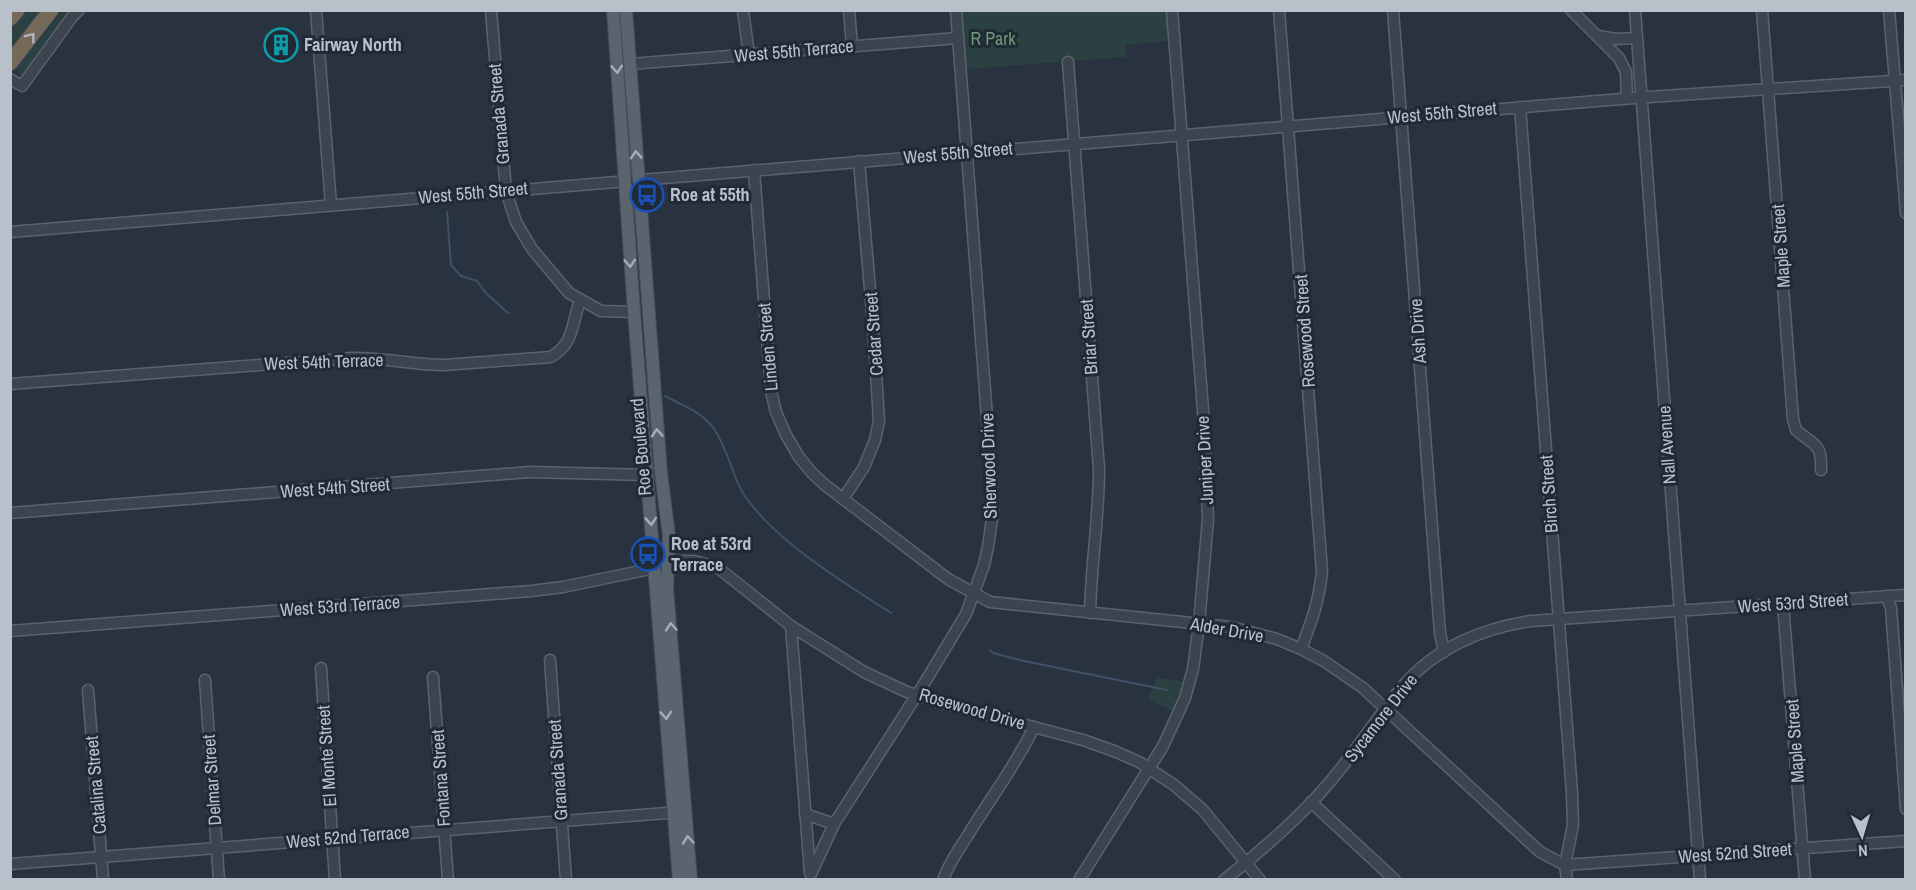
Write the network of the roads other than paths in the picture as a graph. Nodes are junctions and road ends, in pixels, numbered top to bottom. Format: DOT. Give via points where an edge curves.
graph roads {
  1 [pos="17,10"];
  2 [pos="51,10"];
  3 [pos="79,10"];
  4 [pos="316,10"];
  5 [pos="491,10"];
  6 [pos="613,10"];
  7 [pos="626,10"];
  8 [pos="743,10"];
  9 [pos="849,10"];
  10 [pos="956,10"];
  11 [pos="1172,10"];
  12 [pos="1279,10"];
  13 [pos="1393,10"];
  14 [pos="1571,10"];
  15 [pos="1635,10"];
  16 [pos="1762,10"];
  17 [pos="1889,10"];
  18 [pos="10,18"];
  19 [pos="1598,36"];
  20 [pos="958,38"];
  21 [pos="1636,38"];
  22 [pos="852,47"];
  23 [pos="749,55"];
  24 [pos="1068,62"];
  25 [pos="10,63"];
  26 [pos="630,64"];
  27 [pos="10,79"];
  28 [pos="1900,80"];
  29 [pos="1768,89"];
  30 [pos="1641,97"];
  31 [pos="1627,98"];
  32 [pos="1520,107"];
  33 [pos="1402,117"];
  34 [pos="1289,126"];
  35 [pos="1182,135"];
  36 [pos="1075,143"];
  37 [pos="968,153"];
  38 [pos="859,161"];
  39 [pos="754,170"];
  40 [pos="638,180"];
  41 [pos="624,181"];
  42 [pos="506,191"];
  43 [pos="331,205"];
  44 [pos="1905,213"];
  45 [pos="10,232"];
  46 [pos="580,301"];
  47 [pos="634,312"];
  48 [pos="10,384"];
  49 [pos="1821,471"];
  50 [pos="654,474"];
  51 [pos="843,499"];
  52 [pos="10,513"];
  53 [pos="668,564"];
  54 [pos="655,568"];
  55 [pos="974,594"];
  56 [pos="1905,595"];
  57 [pos="1887,596"];
  58 [pos="1783,604"];
  59 [pos="1680,610"];
  60 [pos="1090,613"];
  61 [pos="1558,619"];
  62 [pos="1199,624"];
  63 [pos="791,626"];
  64 [pos="10,631"];
  65 [pos="1300,649"];
  66 [pos="1444,652"];
  67 [pos="550,660"];
  68 [pos="321,668"];
  69 [pos="433,677"];
  70 [pos="205,680"];
  71 [pos="88,690"];
  72 [pos="917,694"];
  73 [pos="1386,709"];
  74 [pos="1034,727"];
  75 [pos="1149,769"];
  76 [pos="1311,802"];
  77 [pos="1905,809"];
  78 [pos="680,812"];
  79 [pos="805,814"];
  80 [pos="562,821"];
  81 [pos="834,824"];
  82 [pos="445,829"];
  83 [pos="333,839"];
  84 [pos="1905,841"];
  85 [pos="217,848"];
  86 [pos="1803,849"];
  87 [pos="1698,855"];
  88 [pos="102,858"];
  89 [pos="1246,861"];
  90 [pos="10,864"];
  91 [pos="1565,865"];
  92 [pos="811,877"];
  93 [pos="103,879"];
  94 [pos="219,879"];
  95 [pos="335,879"];
  96 [pos="448,879"];
  97 [pos="566,879"];
  98 [pos="679,879"];
  99 [pos="692,879"];
  100 [pos="943,879"];
  101 [pos="1079,879"];
  102 [pos="1224,879"];
  103 [pos="1260,879"];
  104 [pos="1395,879"];
  105 [pos="1567,879"];
  106 [pos="1700,879"];
  107 [pos="1805,879"];
  1 -- 18 [label="highway"];
  25 -- 2 [label="highway, one-way"];
  3 -- 27 [label="street" via="22,86"];
  4 -- 43 [label="street"];
  5 -- 42 [label="street, Granada Street"];
  6 -- 41 [label="main road, Roe Boulevard, one-way"];
  7 -- 26 [label="main road, Roe Boulevard"];
  8 -- 23 [label="street"];
  9 -- 22 [label="street"];
  10 -- 20 [label="street, Sherwood Drive"];
  11 -- 35 [label="street, Juniper Drive"];
  12 -- 34 [label="street, Rosewood Street"];
  13 -- 33 [label="street, Ash Drive"];
  14 -- 19 [label="street"];
  15 -- 21 [label="street, Nall Avenue"];
  16 -- 29 [label="street, Maple Street"];
  17 -- 28 [label="street"];
  19 -- 21 [label="street"];
  19 -- 31 [label="street" via="1619,58 1626,72"];
  20 -- 22 [label="street, West 55th Terrace"];
  20 -- 37 [label="street, Sherwood Drive"];
  21 -- 30 [label="street, Nall Avenue"];
  22 -- 23 [label="street, West 55th Terrace"];
  23 -- 26 [label="street, West 55th Terrace"];
  24 -- 36 [label="street, Briar Street"];
  40 -- 26 [label="main road, Roe Boulevard, one-way"];
  28 -- 29 [label="street, West 55th Street"];
  28 -- 44 [label="street"];
  29 -- 30 [label="street, West 55th Street"];
  29 -- 49 [label="street, Maple Street" via="1793,419 1796,430 1817,445"];
  30 -- 31 [label="street, West 55th Street"];
  30 -- 59 [label="street, Nall Avenue"];
  31 -- 32 [label="street, West 55th Street"];
  32 -- 33 [label="street, West 55th Street"];
  32 -- 61 [label="street, Birch Street"];
  33 -- 34 [label="street, West 55th Street"];
  33 -- 66 [label="street, Ash Drive"];
  34 -- 35 [label="street, West 55th Street"];
  34 -- 65 [label="street, Rosewood Street" via="1322,571 1320,596"];
  35 -- 36 [label="street, West 55th Street"];
  35 -- 62 [label="street, Juniper Drive" via="1208,497"];
  36 -- 37 [label="street, West 55th Street"];
  36 -- 60 [label="street, Briar Street" via="1099,469"];
  37 -- 38 [label="street, West 55th Street"];
  37 -- 55 [label="street, Sherwood Drive" via="993,512 984,565"];
  38 -- 39 [label="street, West 55th Street"];
  38 -- 51 [label="street, Cedar Street" via="879,421 864,467"];
  39 -- 40 [label="street, West 55th Street"];
  39 -- 51 [label="street, Linden Street" via="771,391 776,412 799,457"];
  40 -- 41 [label="street, West 55th Street"];
  50 -- 40 [label="main road, Roe Boulevard, one-way"];
  41 -- 42 [label="street, West 55th Street"];
  41 -- 47 [label="main road, Roe Boulevard, one-way"];
  42 -- 43 [label="street, West 55th Street"];
  42 -- 46 [label="street, Granada Street" via="516,222 532,249"];
  43 -- 45 [label="street, West 55th Street"];
  46 -- 47 [label="street" via="601,311"];
  46 -- 48 [label="street, West 54th Terrace" via="569,341 551,357 427,365 369,357"];
  47 -- 50 [label="main road, Roe Boulevard"];
  50 -- 52 [label="street, West 54th Street" via="530,472"];
  50 -- 53 [label="main road, Roe Boulevard" via="669,536"];
  50 -- 54 [label="main road, Roe Boulevard, one-way"];
  51 -- 55 [label="street, Alder Drive" via="948,579"];
  53 -- 54 [label="street, West 53rd Terrace"];
  53 -- 63 [label="street, Rosewood Drive" via="694,561 717,567"];
  78 -- 53 [label="main road, Roe Boulevard, one-way"];
  54 -- 64 [label="street, West 53rd Terrace" via="531,591"];
  54 -- 78 [label="main road, Roe Boulevard, one-way"];
  55 -- 60 [label="street, Alder Drive" via="990,602"];
  55 -- 72 [label="street, Sherwood Drive" via="949,644"];
  56 -- 57 [label="street, West 53rd Street"];
  57 -- 58 [label="street, West 53rd Street"];
  57 -- 77 [label="street"];
  58 -- 59 [label="street, West 53rd Street"];
  58 -- 86 [label="street, Maple Street"];
  59 -- 61 [label="street, Sycamore Drive"];
  59 -- 87 [label="street, Nall Avenue"];
  60 -- 62 [label="street, Alder Drive"];
  61 -- 66 [label="street, Sycamore Drive" via="1484,631"];
  61 -- 91 [label="street, Birch Street" via="1573,825"];
  62 -- 65 [label="street, Alder Drive" via="1256,633"];
  62 -- 75 [label="street, Juniper Drive" via="1185,698"];
  63 -- 72 [label="street, Rosewood Drive" via="864,672"];
  63 -- 79 [label="street"];
  65 -- 73 [label="street, Alder Drive" via="1351,679"];
  66 -- 73 [label="street, Sycamore Drive" via="1415,674"];
  67 -- 80 [label="street, Granada Street"];
  68 -- 83 [label="street, El Monte Street"];
  69 -- 82 [label="street, Fontana Street"];
  70 -- 85 [label="street, Delmar Street"];
  71 -- 88 [label="street, Catalina Street"];
  72 -- 74 [label="street, Rosewood Drive"];
  72 -- 81 [label="street, Sherwood Drive"];
  73 -- 76 [label="street, Sycamore Drive"];
  73 -- 91 [label="street, Alder Drive" via="1540,852"];
  74 -- 75 [label="street, Rosewood Drive" via="1114,751"];
  74 -- 100 [label="street"];
  75 -- 89 [label="street, Rosewood Drive" via="1203,810"];
  75 -- 101 [label="street, Juniper Drive"];
  76 -- 89 [label="street, Sycamore Drive"];
  76 -- 104 [label="street"];
  78 -- 80 [label="street, West 52nd Terrace"];
  78 -- 98 [label="main road, Roe Boulevard"];
  99 -- 78 [label="main road, Roe Boulevard, one-way"];
  79 -- 81 [label="street"];
  79 -- 92 [label="street"];
  80 -- 82 [label="street, West 52nd Terrace"];
  80 -- 97 [label="street, Granada Street"];
  81 -- 92 [label="street, Sherwood Drive"];
  82 -- 83 [label="street, West 52nd Terrace"];
  82 -- 96 [label="street, Fontana Street"];
  83 -- 85 [label="street, West 52nd Terrace"];
  83 -- 95 [label="street, El Monte Street"];
  84 -- 86 [label="street, West 52nd Street"];
  85 -- 88 [label="street, West 52nd Terrace"];
  85 -- 94 [label="street, Delmar Street"];
  86 -- 87 [label="street, West 52nd Street"];
  86 -- 107 [label="street, Maple Street"];
  87 -- 91 [label="street, West 52nd Street"];
  87 -- 106 [label="street, Nall Avenue"];
  88 -- 90 [label="street, West 52nd Terrace"];
  88 -- 93 [label="street, Catalina Street"];
  89 -- 102 [label="street, Sycamore Drive"];
  89 -- 103 [label="street, Rosewood Drive"];
  91 -- 105 [label="street, Birch Street"];
}
